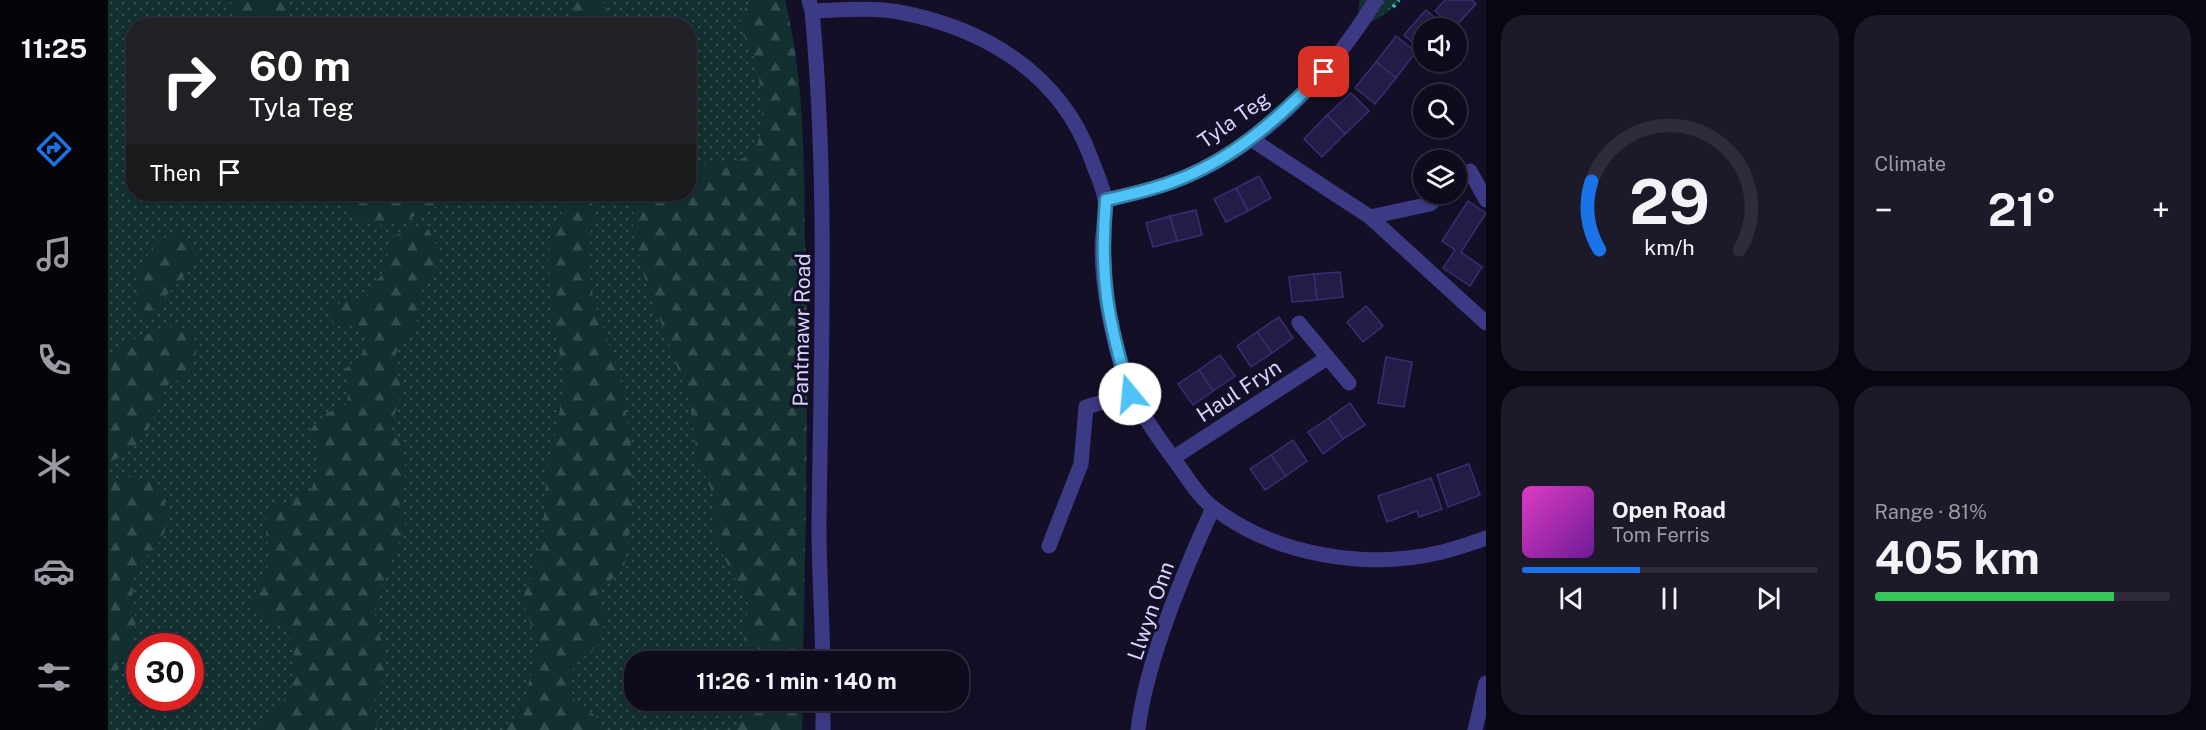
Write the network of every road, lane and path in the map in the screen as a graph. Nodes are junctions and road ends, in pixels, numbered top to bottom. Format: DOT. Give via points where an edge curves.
graph roads {
  1 [pos="1376,0"];
  2 [pos="811,5"];
  3 [pos="1251,139"];
  4 [pos="1467,173"];
  5 [pos="1106,200"];
  6 [pos="1486,200"];
  7 [pos="1430,204"];
  8 [pos="1370,217"];
  9 [pos="1299,323"];
  10 [pos="1486,323"];
  11 [pos="1327,358"];
  12 [pos="1349,383"];
  13 [pos="1130,394"];
  14 [pos="1173,458"];
  15 [pos="1213,508"];
  16 [pos="1486,538"];
  17 [pos="1049,546"];
  18 [pos="823,651"];
  19 [pos="1486,683"];
  20 [pos="823,711"];
  21 [pos="823,730"];
  22 [pos="1138,730"];
  23 [pos="1474,730"];
  1 -- 3 [label="street, Tyla Teg" via="1324,72"];
  2 -- 5 [label="street" via="896,12 940,22 979,37 1013,58 1046,83 1066,107 1083,138"];
  2 -- 18 [label="street, Pantmawr Road" via="822,131 824,218 819,527"];
  3 -- 5 [label="street, Tyla Teg" via="1173,182"];
  3 -- 8 [label="street"];
  4 -- 6 [label="street" via="1470,171"];
  5 -- 13 [label="street" via="1102,245 1105,297"];
  7 -- 8 [label="street"];
  8 -- 10 [label="street"];
  9 -- 11 [label="street"];
  11 -- 12 [label="street"];
  11 -- 14 [label="street, Haul Fryn"];
  13 -- 14 [label="street"];
  13 -- 17 [label="street" via="1086,407 1081,464"];
  14 -- 15 [label="street"];
  15 -- 16 [label="street" via="1249,531 1292,548 1334,557 1382,560 1441,552"];
  15 -- 22 [label="street, Llwyn Onn" via="1160,644"];
  19 -- 23 [label="street"];
  20 -- 21 [label="street"];
}
